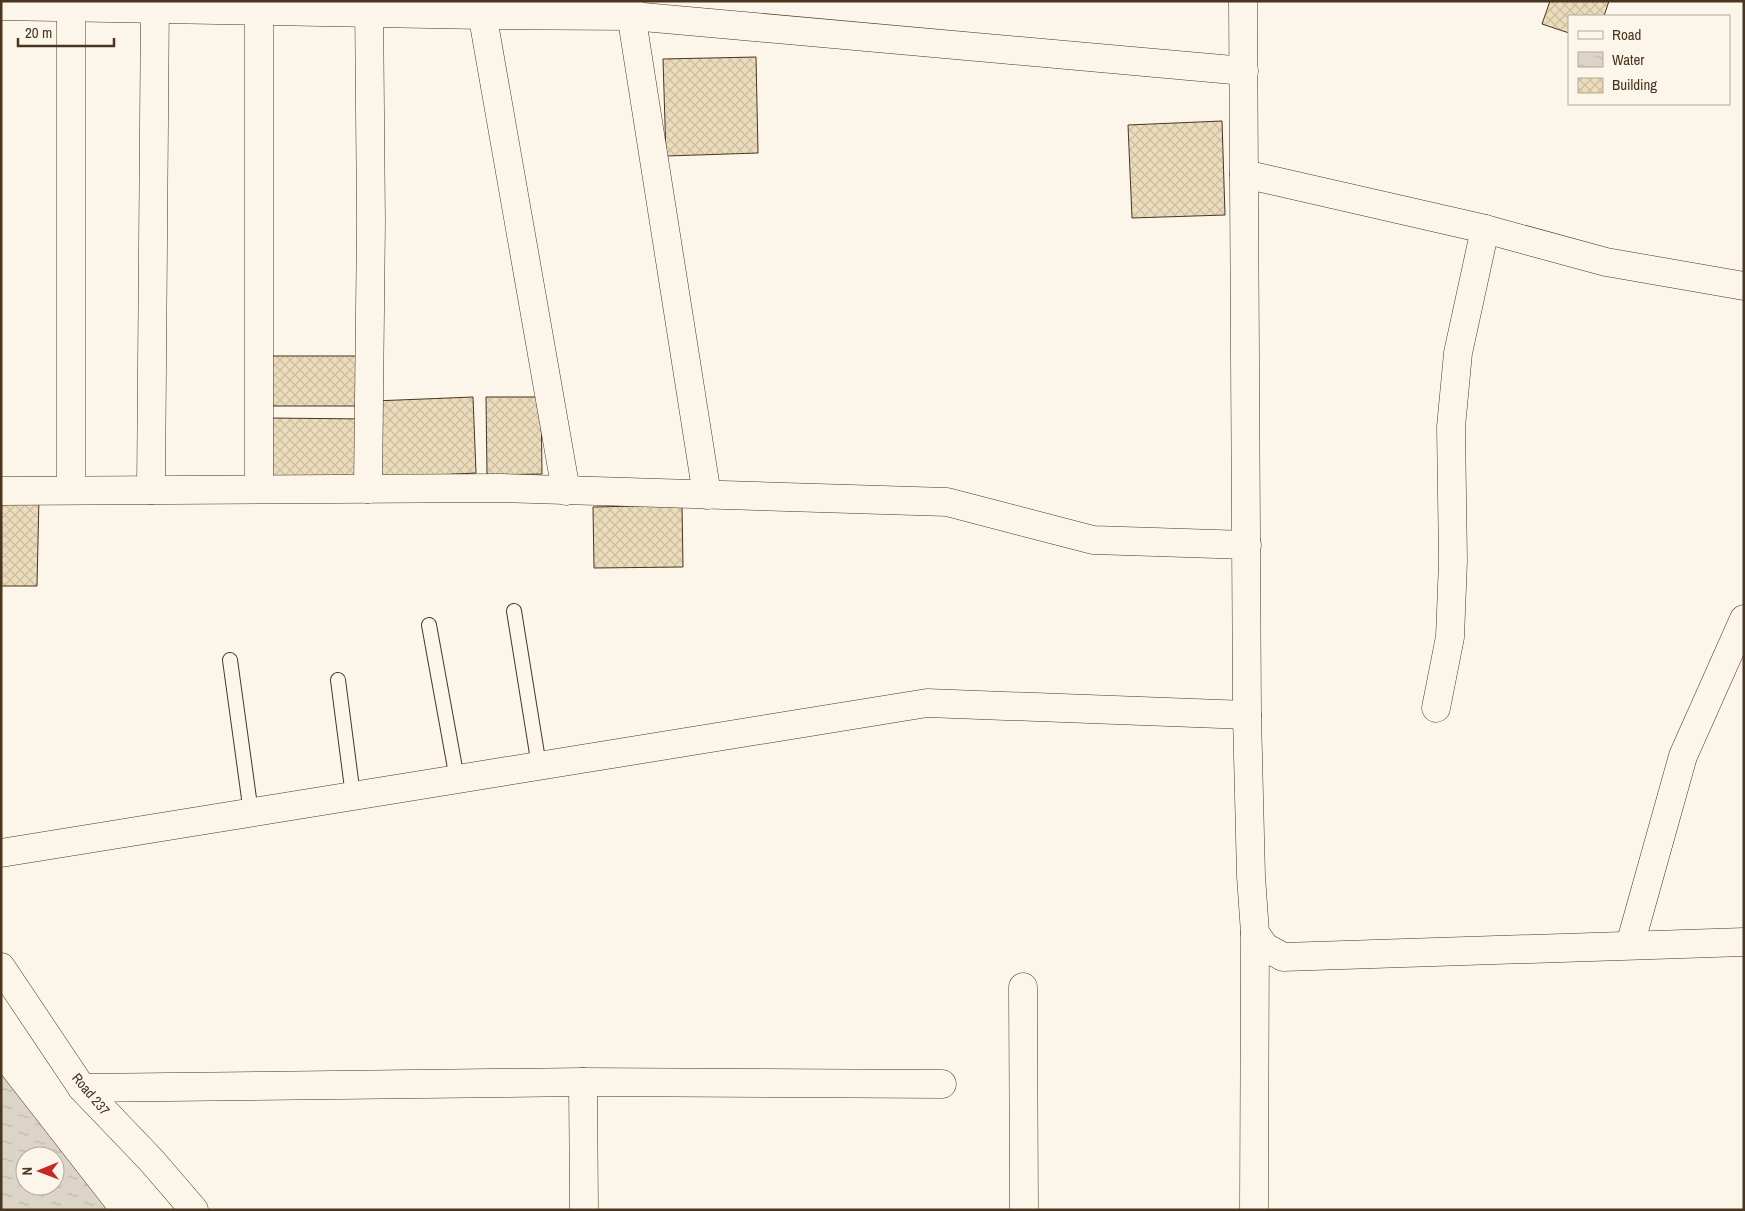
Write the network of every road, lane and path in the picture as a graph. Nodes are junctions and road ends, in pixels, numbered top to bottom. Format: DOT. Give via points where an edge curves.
graph roads {
  1 [pos="1243,1"];
  2 [pos="71,4"];
  3 [pos="155,5"];
  4 [pos="1,6"];
  5 [pos="259,6"];
  6 [pos="369,7"];
  7 [pos="481,8"];
  8 [pos="631,9"];
  9 [pos="1244,70"];
  10 [pos="1244,174"];
  11 [pos="1485,229"];
  12 [pos="1744,286"];
  13 [pos="259,489"];
  14 [pos="368,489"];
  15 [pos="71,490"];
  16 [pos="151,490"];
  17 [pos="1,491"];
  18 [pos="566,491"];
  19 [pos="707,495"];
  20 [pos="1247,545"];
  21 [pos="514,611"];
  22 [pos="1744,619"];
  23 [pos="429,626"];
  24 [pos="230,660"];
  25 [pos="338,680"];
  26 [pos="1436,708"];
  27 [pos="1248,715"];
  28 [pos="539,766"];
  29 [pos="457,779"];
  30 [pos="353,796"];
  31 [pos="251,812"];
  32 [pos="1,854"];
  33 [pos="1255,933"];
  34 [pos="1744,942"];
  35 [pos="1630,945"];
  36 [pos="1,967"];
  37 [pos="1024,987"];
  38 [pos="583,1082"];
  39 [pos="942,1084"];
  40 [pos="82,1088"];
  41 [pos="194,1210"];
  42 [pos="584,1210"];
  43 [pos="1024,1210"];
  44 [pos="1254,1210"];
  1 -- 9 [label="street"];
  2 -- 3 [label="street"];
  2 -- 4 [label="street"];
  2 -- 15 [label="street"];
  3 -- 5 [label="street"];
  3 -- 16 [label="street"];
  5 -- 6 [label="street"];
  5 -- 13 [label="street"];
  6 -- 7 [label="street"];
  6 -- 14 [label="street"];
  7 -- 8 [label="street"];
  7 -- 18 [label="street"];
  8 -- 9 [label="street"];
  8 -- 19 [label="street"];
  9 -- 10 [label="street"];
  10 -- 11 [label="street"];
  10 -- 20 [label="street"];
  11 -- 12 [label="street" via="1606,262"];
  11 -- 26 [label="street" via="1458,353 1451,427 1453,561 1450,637"];
  13 -- 14 [label="street"];
  13 -- 16 [label="street"];
  14 -- 18 [label="street"];
  15 -- 16 [label="street"];
  15 -- 17 [label="street"];
  18 -- 19 [label="street"];
  19 -- 20 [label="street" via="947,502 1093,540"];
  20 -- 27 [label="street"];
  21 -- 28 [label="lane"];
  22 -- 35 [label="street" via="1683,756"];
  23 -- 29 [label="lane"];
  24 -- 31 [label="lane"];
  25 -- 30 [label="lane"];
  27 -- 28 [label="street" via="927,703"];
  27 -- 33 [label="street"];
  28 -- 29 [label="street"];
  29 -- 30 [label="street"];
  30 -- 31 [label="street"];
  31 -- 32 [label="street"];
  33 -- 35 [label="street" via="1265,946 1283,958"];
  33 -- 44 [label="street"];
  34 -- 35 [label="street"];
  36 -- 40 [label="street, Road 237"];
  37 -- 43 [label="street"];
  38 -- 39 [label="street"];
  38 -- 40 [label="street"];
  38 -- 42 [label="street"];
  40 -- 41 [label="street, Road 237"];
}
